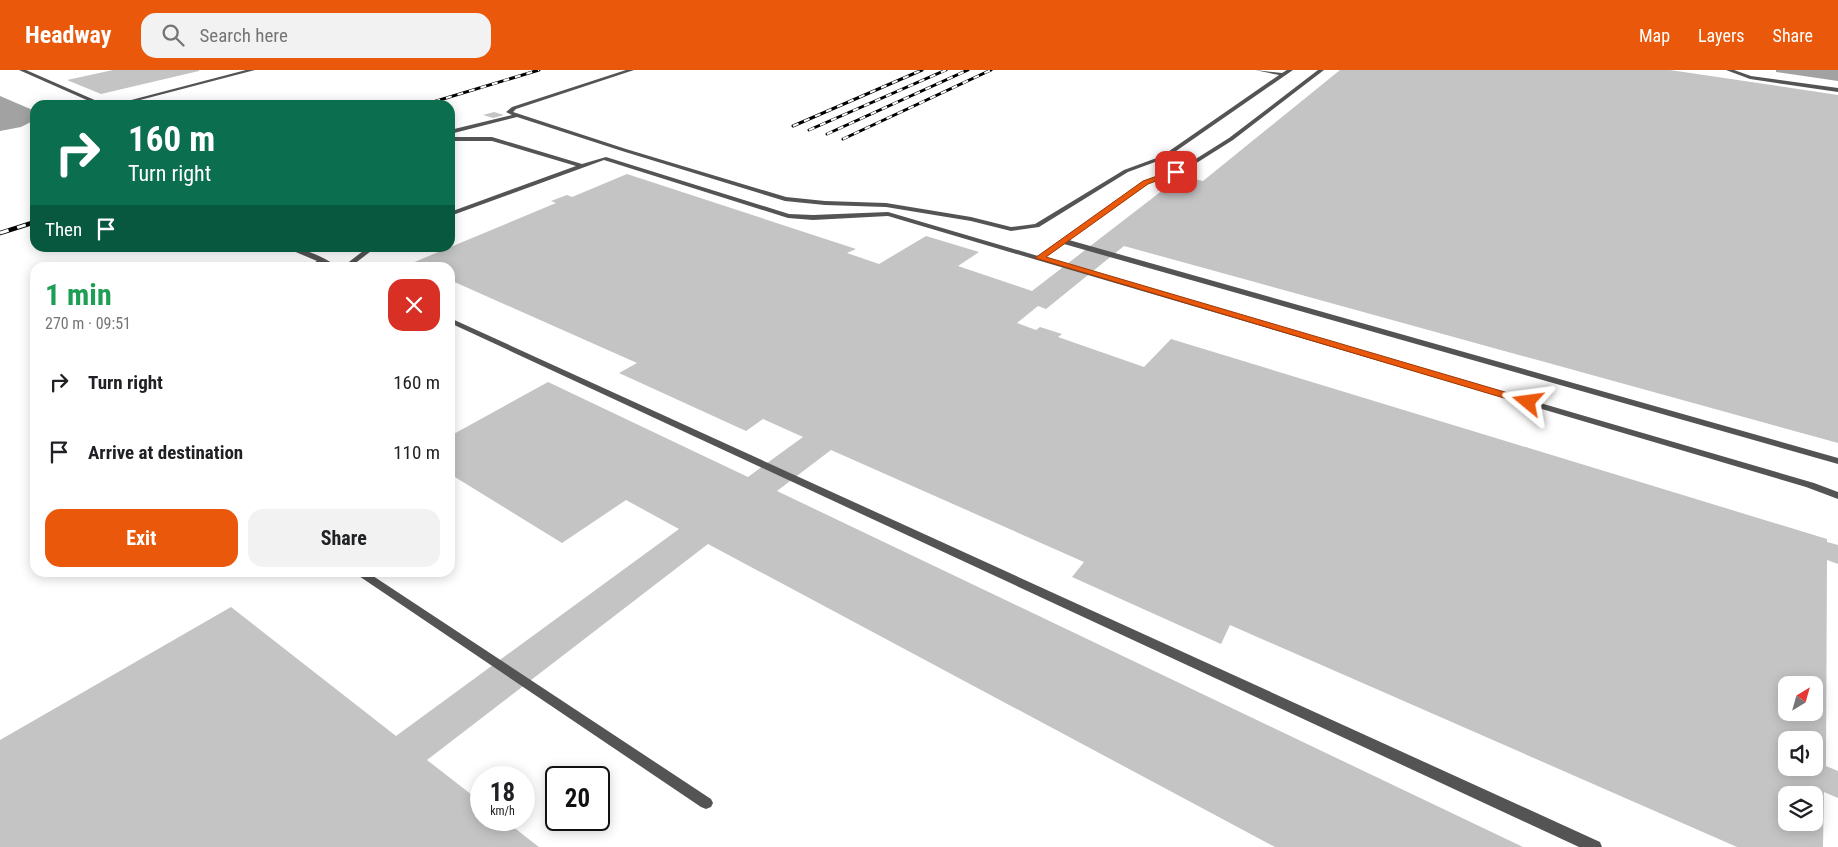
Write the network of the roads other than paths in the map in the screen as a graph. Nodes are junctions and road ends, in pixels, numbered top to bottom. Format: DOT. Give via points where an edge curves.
graph roads {
  1 [pos="22,70"];
  2 [pos="252,70"];
  3 [pos="631,70"];
  4 [pos="1258,70"];
  5 [pos="1290,70"];
  6 [pos="1322,70"];
  7 [pos="1730,70"];
  8 [pos="1284,75"];
  9 [pos="1838,90"];
  10 [pos="91,100"];
  11 [pos="135,100"];
  12 [pos="515,116"];
  13 [pos="455,131"];
  14 [pos="455,139"];
  15 [pos="582,166"];
  16 [pos="455,212"];
  17 [pos="1063,242"];
  18 [pos="303,252"];
  19 [pos="366,252"];
  20 [pos="1039,258"];
  21 [pos="324,261"];
  22 [pos="352,262"];
  23 [pos="455,322"];
  24 [pos="1838,461"];
  25 [pos="1838,496"];
  26 [pos="366,577"];
  27 [pos="706,803"];
  28 [pos="1595,847"];
  1 -- 10 [label="lane"];
  2 -- 11 [label="lane"];
  3 -- 12 [label="lane" via="514,108 509,112"];
  4 -- 8 [label="lane"];
  5 -- 8 [label="lane"];
  6 -- 17 [label="lane" via="1186,168 1145,183"];
  7 -- 9 [label="lane" via="1750,77"];
  8 -- 12 [label="lane" via="1164,157 1126,171 1037,226 1011,230 971,218 886,205 785,199"];
  12 -- 13 [label="lane"];
  14 -- 15 [label="lane" via="492,139"];
  15 -- 16 [label="lane"];
  15 -- 20 [label="lane" via="604,158 798,217 888,214"];
  17 -- 20 [label="lane"];
  17 -- 24 [label="lane"];
  18 -- 21 [label="lane"];
  19 -- 22 [label="lane"];
  20 -- 25 [label="lane" via="1810,485"];
  23 -- 28 [label="lane"];
  26 -- 27 [label="lane"];
}
